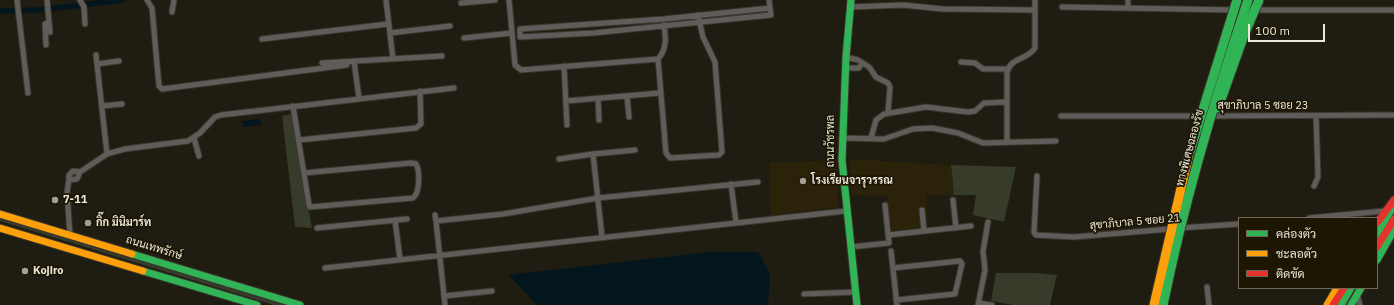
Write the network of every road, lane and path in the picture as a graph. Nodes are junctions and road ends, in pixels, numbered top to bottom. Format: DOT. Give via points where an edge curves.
graph roads {
  1 [pos="17,0"];
  2 [pos="47,0"];
  3 [pos="147,0"];
  4 [pos="174,0"];
  5 [pos="386,0"];
  6 [pos="495,0"];
  7 [pos="509,0"];
  8 [pos="769,0"];
  9 [pos="1035,0"];
  10 [pos="1128,0"];
  11 [pos="1237,0"];
  12 [pos="1248,0"];
  13 [pos="1259,0"];
  14 [pos="80,1"];
  15 [pos="908,2"];
  16 [pos="461,3"];
  17 [pos="851,3"];
  18 [pos="1062,7"];
  19 [pos="770,8"];
  20 [pos="1128,8"];
  21 [pos="1035,10"];
  22 [pos="1394,10"];
  23 [pos="172,12"];
  24 [pos="698,15"];
  25 [pos="664,19"];
  26 [pos="49,22"];
  27 [pos="698,23"];
  28 [pos="85,24"];
  29 [pos="388,24"];
  30 [pos="592,25"];
  31 [pos="450,26"];
  32 [pos="665,27"];
  33 [pos="50,32"];
  34 [pos="390,33"];
  35 [pos="512,33"];
  36 [pos="593,34"];
  37 [pos="464,38"];
  38 [pos="262,39"];
  39 [pos="46,45"];
  40 [pos="96,55"];
  41 [pos="442,56"];
  42 [pos="846,57"];
  43 [pos="393,59"];
  44 [pos="658,59"];
  45 [pos="354,60"];
  46 [pos="119,61"];
  47 [pos="961,62"];
  48 [pos="322,63"];
  49 [pos="862,63"];
  50 [pos="97,64"];
  51 [pos="347,66"];
  52 [pos="564,66"];
  53 [pos="845,68"];
  54 [pos="1008,69"];
  55 [pos="454,88"];
  56 [pos="420,91"];
  57 [pos="28,93"];
  58 [pos="660,93"];
  59 [pos="627,96"];
  60 [pos="358,98"];
  61 [pos="598,98"];
  62 [pos="566,101"];
  63 [pos="1007,102"];
  64 [pos="122,104"];
  65 [pos="102,106"];
  66 [pos="292,106"];
  67 [pos="888,113"];
  68 [pos="1394,115"];
  69 [pos="1060,116"];
  70 [pos="1316,116"];
  71 [pos="629,117"];
  72 [pos="599,120"];
  73 [pos="568,125"];
  74 [pos="1206,136"];
  75 [pos="194,138"];
  76 [pos="842,138"];
  77 [pos="871,138"];
  78 [pos="299,140"];
  79 [pos="1056,141"];
  80 [pos="1007,142"];
  81 [pos="635,150"];
  82 [pos="107,154"];
  83 [pos="593,154"];
  84 [pos="199,156"];
  85 [pos="559,159"];
  86 [pos="304,172"];
  87 [pos="1037,176"];
  88 [pos="758,182"];
  89 [pos="731,184"];
  90 [pos="1314,186"];
  91 [pos="598,198"];
  92 [pos="953,200"];
  93 [pos="1394,200"];
  94 [pos="885,205"];
  95 [pos="1394,205"];
  96 [pos="922,210"];
  97 [pos="846,211"];
  98 [pos="1384,211"];
  99 [pos="0,214"];
  100 [pos="435,215"];
  101 [pos="1320,217"];
  102 [pos="407,219"];
  103 [pos="1394,219"];
  104 [pos="395,220"];
  105 [pos="436,222"];
  106 [pos="736,222"];
  107 [pos="988,222"];
  108 [pos="1238,224"];
  109 [pos="971,226"];
  110 [pos="0,228"];
  111 [pos="317,228"];
  112 [pos="956,228"];
  113 [pos="1394,230"];
  114 [pos="924,231"];
  115 [pos="1379,231"];
  116 [pos="70,235"];
  117 [pos="888,235"];
  118 [pos="602,237"];
  119 [pos="851,247"];
  120 [pos="891,251"];
  121 [pos="440,255"];
  122 [pos="1378,258"];
  123 [pos="400,259"];
  124 [pos="325,268"];
  125 [pos="893,268"];
  126 [pos="1207,287"];
  127 [pos="1337,289"];
  128 [pos="1343,289"];
  129 [pos="1356,290"];
  130 [pos="492,291"];
  131 [pos="856,292"];
  132 [pos="804,294"];
  133 [pos="444,296"];
  134 [pos="896,302"];
  135 [pos="978,304"];
  136 [pos="257,305"];
  137 [pos="300,305"];
  138 [pos="445,305"];
  139 [pos="857,305"];
  140 [pos="992,305"];
  141 [pos="1154,305"];
  142 [pos="1163,305"];
  143 [pos="1209,305"];
  144 [pos="1327,305"];
  145 [pos="1333,305"];
  146 [pos="1341,305"];
  147 [pos="1351,305"];
  148 [pos="1360,305"];
  1 -- 57 [label="street"];
  2 -- 26 [label="street"];
  3 -- 51 [label="street" via="152,8 159,86 162,89"];
  4 -- 23 [label="street"];
  5 -- 29 [label="street"];
  6 -- 16 [label="street"];
  7 -- 35 [label="street"];
  8 -- 19 [label="street"];
  9 -- 21 [label="street"];
  10 -- 20 [label="street"];
  11 -- 141 [label="main road, ทางพิเศษฉลองรัช, bridge" via="1208,90"];
  12 -- 74 [label="main road, ทางพิเศษฉลองรัช, bridge" via="1218,87"];
  13 -- 74 [label="main road, bridge"];
  14 -- 28 [label="street" via="84,7"];
  15 -- 17 [label="street"];
  15 -- 21 [label="street" via="943,9"];
  17 -- 42 [label="main road, ถนนวัชรพล"];
  18 -- 20 [label="street"];
  19 -- 24 [label="street"];
  19 -- 27 [label="street" via="771,15"];
  20 -- 22 [label="street"];
  21 -- 54 [label="street" via="1035,48 1031,53 1013,61"];
  24 -- 25 [label="street"];
  24 -- 27 [label="street"];
  25 -- 30 [label="street"];
  25 -- 32 [label="street"];
  26 -- 33 [label="street"];
  26 -- 39 [label="street" via="45,24"];
  27 -- 32 [label="street"];
  27 -- 58 [label="street" via="715,62 721,154 670,158 667,156"];
  29 -- 34 [label="street"];
  29 -- 38 [label="street"];
  30 -- 36 [label="street"];
  30 -- 36 [label="street" via="520,29 520,37"];
  31 -- 34 [label="street"];
  32 -- 36 [label="street"];
  32 -- 44 [label="street" via="664,52"];
  34 -- 43 [label="street"];
  35 -- 37 [label="street"];
  35 -- 52 [label="street" via="517,68 521,70"];
  40 -- 50 [label="street"];
  41 -- 43 [label="street"];
  42 -- 49 [label="street"];
  42 -- 53 [label="main road, ถนนวัชรพล"];
  43 -- 45 [label="street"];
  44 -- 52 [label="street"];
  44 -- 58 [label="street"];
  45 -- 48 [label="street"];
  45 -- 60 [label="street"];
  46 -- 50 [label="street"];
  47 -- 54 [label="street" via="975,63 983,69"];
  49 -- 53 [label="street" via="859,68"];
  49 -- 67 [label="street" via="871,69 876,77 889,84"];
  50 -- 65 [label="street"];
  52 -- 62 [label="street"];
  53 -- 76 [label="main road, ถนนวัชรพล"];
  54 -- 63 [label="street"];
  55 -- 56 [label="street"];
  56 -- 60 [label="street"];
  56 -- 78 [label="street" via="421,124 416,128"];
  58 -- 59 [label="street"];
  59 -- 61 [label="street"];
  59 -- 71 [label="street"];
  60 -- 66 [label="street"];
  61 -- 62 [label="street"];
  61 -- 72 [label="street"];
  62 -- 73 [label="street"];
  63 -- 67 [label="street" via="984,103 975,111 968,112 926,107"];
  63 -- 80 [label="street"];
  64 -- 65 [label="street"];
  65 -- 82 [label="street"];
  66 -- 75 [label="street" via="215,117"];
  66 -- 78 [label="street"];
  67 -- 77 [label="street" via="876,120"];
  68 -- 70 [label="street, สุขาภิบาล 5 ซอย 23"];
  69 -- 70 [label="street, สุขาภิบาล 5 ซอย 23"];
  70 -- 90 [label="street" via="1318,178"];
  74 -- 142 [label="main road, ทางพิเศษฉลองรัช, bridge" via="1171,265"];
  75 -- 82 [label="street" via="180,143 125,149"];
  75 -- 84 [label="street"];
  76 -- 77 [label="street"];
  76 -- 97 [label="main road, ถนนวัชรพล"];
  77 -- 80 [label="street" via="884,139 907,131 932,128 958,133 983,143"];
  78 -- 86 [label="street"];
  79 -- 80 [label="street"];
  81 -- 83 [label="street"];
  82 -- 116 [label="street" via="80,172 78,178 69,180 66,192"];
  83 -- 85 [label="street"];
  83 -- 91 [label="street"];
  86 -- 86 [label="street" via="411,163 416,164 418,168 417,193 413,198 313,208 309,205"];
  87 -- 108 [label="street, สุขาภิบาล 5 ซอย 21" via="1034,232 1036,235 1074,237"];
  88 -- 89 [label="street"];
  89 -- 91 [label="street"];
  89 -- 106 [label="street"];
  91 -- 105 [label="street"];
  91 -- 118 [label="street"];
  92 -- 112 [label="street"];
  93 -- 98 [label="main road"];
  94 -- 117 [label="street"];
  95 -- 115 [label="main road"];
  96 -- 114 [label="street"];
  97 -- 106 [label="street"];
  97 -- 119 [label="main road, ถนนวัชรพล"];
  98 -- 101 [label="street"];
  98 -- 115 [label="main road"];
  99 -- 116 [label="main road, ถนนเทพรักษ์"];
  100 -- 105 [label="street"];
  102 -- 104 [label="street"];
  103 -- 115 [label="main road"];
  104 -- 111 [label="street"];
  104 -- 123 [label="street"];
  105 -- 121 [label="street"];
  106 -- 118 [label="street"];
  107 -- 135 [label="street" via="983,251 985,270"];
  109 -- 112 [label="street"];
  110 -- 136 [label="main road"];
  112 -- 114 [label="street"];
  113 -- 122 [label="main road"];
  114 -- 117 [label="street"];
  116 -- 137 [label="main road, ถนนเทพรักษ์"];
  117 -- 119 [label="street" via="889,243"];
  118 -- 121 [label="street"];
  119 -- 131 [label="main road, ถนนวัชรพล"];
  120 -- 125 [label="street"];
  121 -- 123 [label="street"];
  121 -- 133 [label="street"];
  123 -- 124 [label="street"];
  125 -- 134 [label="street"];
  125 -- 134 [label="street" via="960,261 962,264 955,294"];
  126 -- 143 [label="street"];
  127 -- 144 [label="main road"];
  128 -- 145 [label="main road"];
  129 -- 146 [label="main road"];
  129 -- 147 [label="main road"];
  129 -- 148 [label="street"];
  130 -- 133 [label="street"];
  131 -- 132 [label="street"];
  131 -- 139 [label="main road, ถนนวัชรพล"];
  133 -- 138 [label="street"];
  135 -- 140 [label="street"];
}
